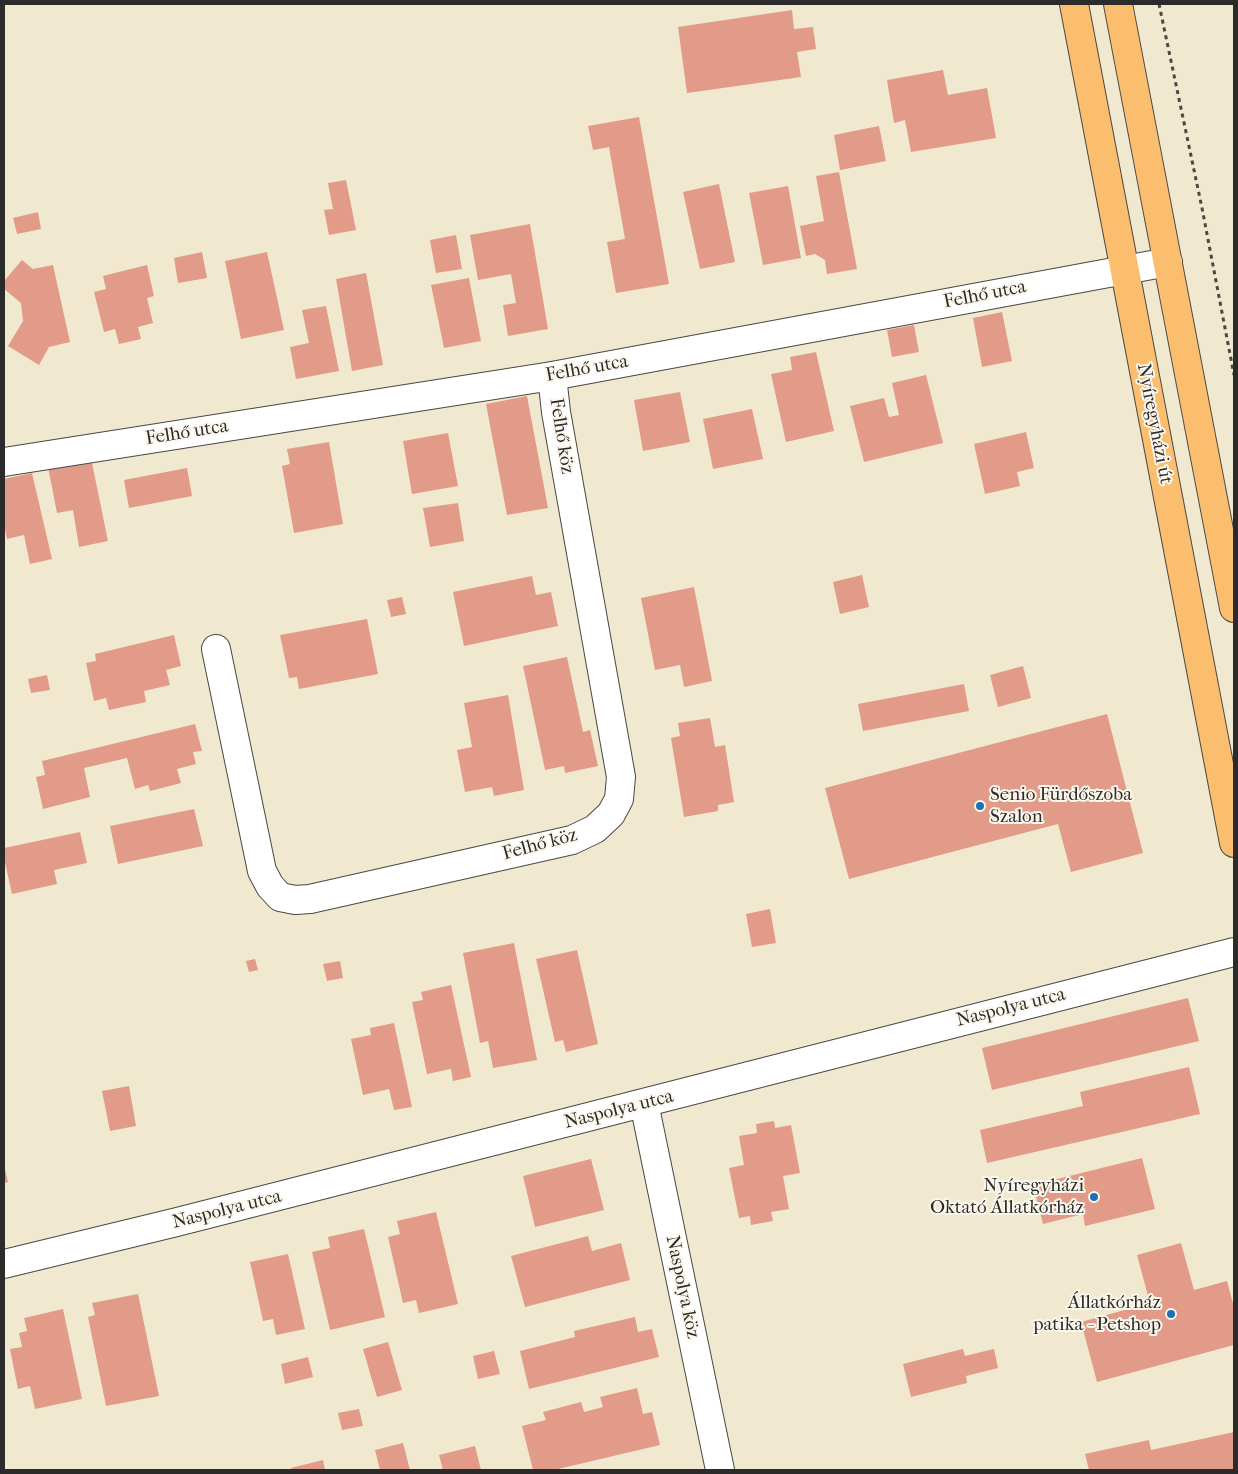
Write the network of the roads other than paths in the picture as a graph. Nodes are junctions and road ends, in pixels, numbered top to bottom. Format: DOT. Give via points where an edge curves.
graph roads {
  1 [pos="1074,4"];
  2 [pos="1118,4"];
  3 [pos="1168,262"];
  4 [pos="1125,269"];
  5 [pos="552,376"];
  6 [pos="4,462"];
  7 [pos="1234,608"];
  8 [pos="216,649"];
  9 [pos="1234,843"];
  10 [pos="1234,952"];
  11 [pos="644,1103"];
  12 [pos="4,1264"];
  13 [pos="720,1470"];
  1 -- 4 [label="main road, Nyíregyházi út"];
  2 -- 3 [label="main road"];
  3 -- 4 [label="street, Felhő utca"];
  3 -- 7 [label="main road"];
  4 -- 5 [label="street, Felhő utca"];
  4 -- 9 [label="main road, Nyíregyházi út"];
  5 -- 6 [label="street, Felhő utca"];
  5 -- 8 [label="street, Felhő köz" via="621,777 619,799 611,814 595,829 572,840 310,899 280,896 262,871"];
  10 -- 11 [label="street, Naspolya utca"];
  11 -- 12 [label="street, Naspolya utca"];
  11 -- 13 [label="street, Naspolya köz"];
}
